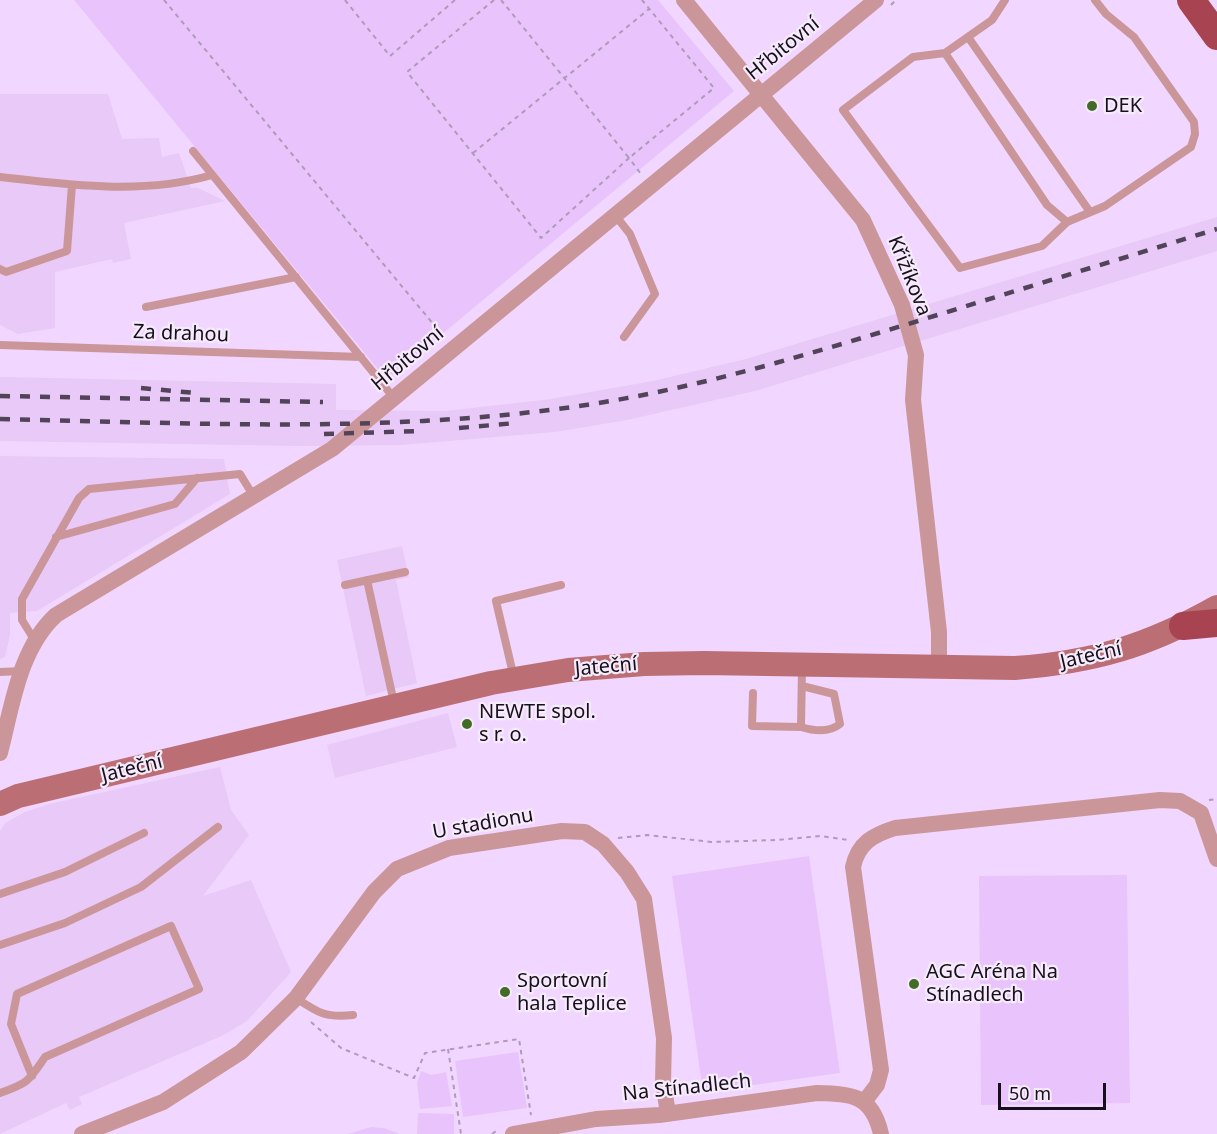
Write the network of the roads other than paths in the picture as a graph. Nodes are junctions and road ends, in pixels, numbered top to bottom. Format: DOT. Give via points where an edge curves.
graph roads {
  1 [pos="684,0"];
  2 [pos="876,0"];
  3 [pos="1005,0"];
  4 [pos="1095,0"];
  5 [pos="1192,1"];
  6 [pos="968,36"];
  7 [pos="1217,36"];
  8 [pos="945,53"];
  9 [pos="760,95"];
  10 [pos="193,151"];
  11 [pos="212,175"];
  12 [pos="0,177"];
  13 [pos="72,185"];
  14 [pos="1090,212"];
  15 [pos="615,215"];
  16 [pos="1067,222"];
  17 [pos="0,269"];
  18 [pos="296,277"];
  19 [pos="146,308"];
  20 [pos="624,337"];
  21 [pos="0,345"];
  22 [pos="361,357"];
  23 [pos="394,398"];
  24 [pos="197,478"];
  25 [pos="254,497"];
  26 [pos="56,537"];
  27 [pos="405,572"];
  28 [pos="367,580"];
  29 [pos="345,585"];
  30 [pos="561,585"];
  31 [pos="1217,607"];
  32 [pos="1217,623"];
  33 [pos="1183,626"];
  34 [pos="35,641"];
  35 [pos="939,667"];
  36 [pos="22,671"];
  37 [pos="0,672"];
  38 [pos="802,675"];
  39 [pos="514,679"];
  40 [pos="753,693"];
  41 [pos="395,705"];
  42 [pos="801,727"];
  43 [pos="0,753"];
  44 [pos="0,804"];
  45 [pos="218,827"];
  46 [pos="144,833"];
  47 [pos="1217,859"];
  48 [pos="0,894"];
  49 [pos="0,945"];
  50 [pos="293,1001"];
  51 [pos="353,1015"];
  52 [pos="32,1076"];
  53 [pos="0,1093"];
  54 [pos="864,1102"];
  55 [pos="668,1113"];
  56 [pos="507,1131"];
  57 [pos="82,1134"];
  58 [pos="881,1134"];
  1 -- 9 [label="street, Křižíkova"];
  2 -- 9 [label="street, Hřbitovní"];
  3 -- 6 [label="lane" via="992,20"];
  4 -- 14 [label="lane" via="1134,36 1194,122 1195,134 1191,147 1105,206"];
  5 -- 7 [label="highway"];
  6 -- 8 [label="lane"];
  6 -- 14 [label="lane"];
  8 -- 16 [label="lane" via="1047,205"];
  8 -- 16 [label="lane" via="913,57 843,110 960,268 1042,246"];
  9 -- 15 [label="street, Hřbitovní"];
  9 -- 35 [label="street, Křižíkova" via="863,220 903,305 916,355 913,400 939,632"];
  10 -- 11 [label="lane"];
  11 -- 13 [label="lane" via="189,182 94,188"];
  11 -- 18 [label="lane"];
  12 -- 13 [label="lane"];
  13 -- 17 [label="lane" via="67,251 6,272"];
  14 -- 16 [label="lane"];
  15 -- 20 [label="lane" via="630,234 655,294"];
  15 -- 23 [label="street, Hřbitovní"];
  18 -- 19 [label="lane"];
  18 -- 22 [label="lane"];
  21 -- 22 [label="lane, Za drahou"];
  22 -- 23 [label="lane"];
  23 -- 25 [label="street, Hřbitovní" via="323,456"];
  24 -- 25 [label="lane" via="240,474"];
  24 -- 26 [label="lane" via="175,504"];
  24 -- 26 [label="lane" via="89,489 79,498"];
  25 -- 34 [label="street, Hřbitovní" via="72,604 48,623"];
  26 -- 34 [label="lane" via="22,599 22,620"];
  27 -- 28 [label="lane"];
  28 -- 29 [label="lane"];
  28 -- 41 [label="lane"];
  30 -- 39 [label="lane" via="496,601"];
  31 -- 33 [label="main road, Jateční"];
  32 -- 33 [label="highway"];
  33 -- 35 [label="main road, Jateční" via="1089,660 1016,668"];
  34 -- 36 [label="street, Hřbitovní"];
  35 -- 38 [label="main road, Jateční"];
  36 -- 37 [label="lane"];
  36 -- 43 [label="street, Hřbitovní"];
  38 -- 39 [label="main road, Jateční" via="644,664"];
  38 -- 42 [label="lane"];
  38 -- 42 [label="lane" via="834,694 840,724 820,730"];
  39 -- 41 [label="main road, Jateční"];
  40 -- 42 [label="lane" via="752,726"];
  41 -- 44 [label="main road, Jateční" via="18,796"];
  45 -- 49 [label="lane" via="141,887 65,923"];
  46 -- 48 [label="lane" via="65,872"];
  47 -- 54 [label="street" via="1201,813 1180,801 895,828 874,835 862,845 853,867 881,1070 877,1085"];
  50 -- 51 [label="lane" via="333,1017"];
  50 -- 55 [label="street, U stadionu" via="374,892 397,868 449,848 562,831 585,832 603,844 644,899 664,1038 663,1083"];
  50 -- 57 [label="street, U stadionu" via="241,1052 163,1102"];
  52 -- 52 [label="lane" via="45,1058 199,989 171,926 17,994 11,1024"];
  52 -- 53 [label="lane" via="27,1084"];
  54 -- 55 [label="street, Na Stínadlech" via="843,1094 817,1093"];
  54 -- 58 [label="street" via="877,1115"];
  55 -- 56 [label="street, Na Stínadlech"];
}
